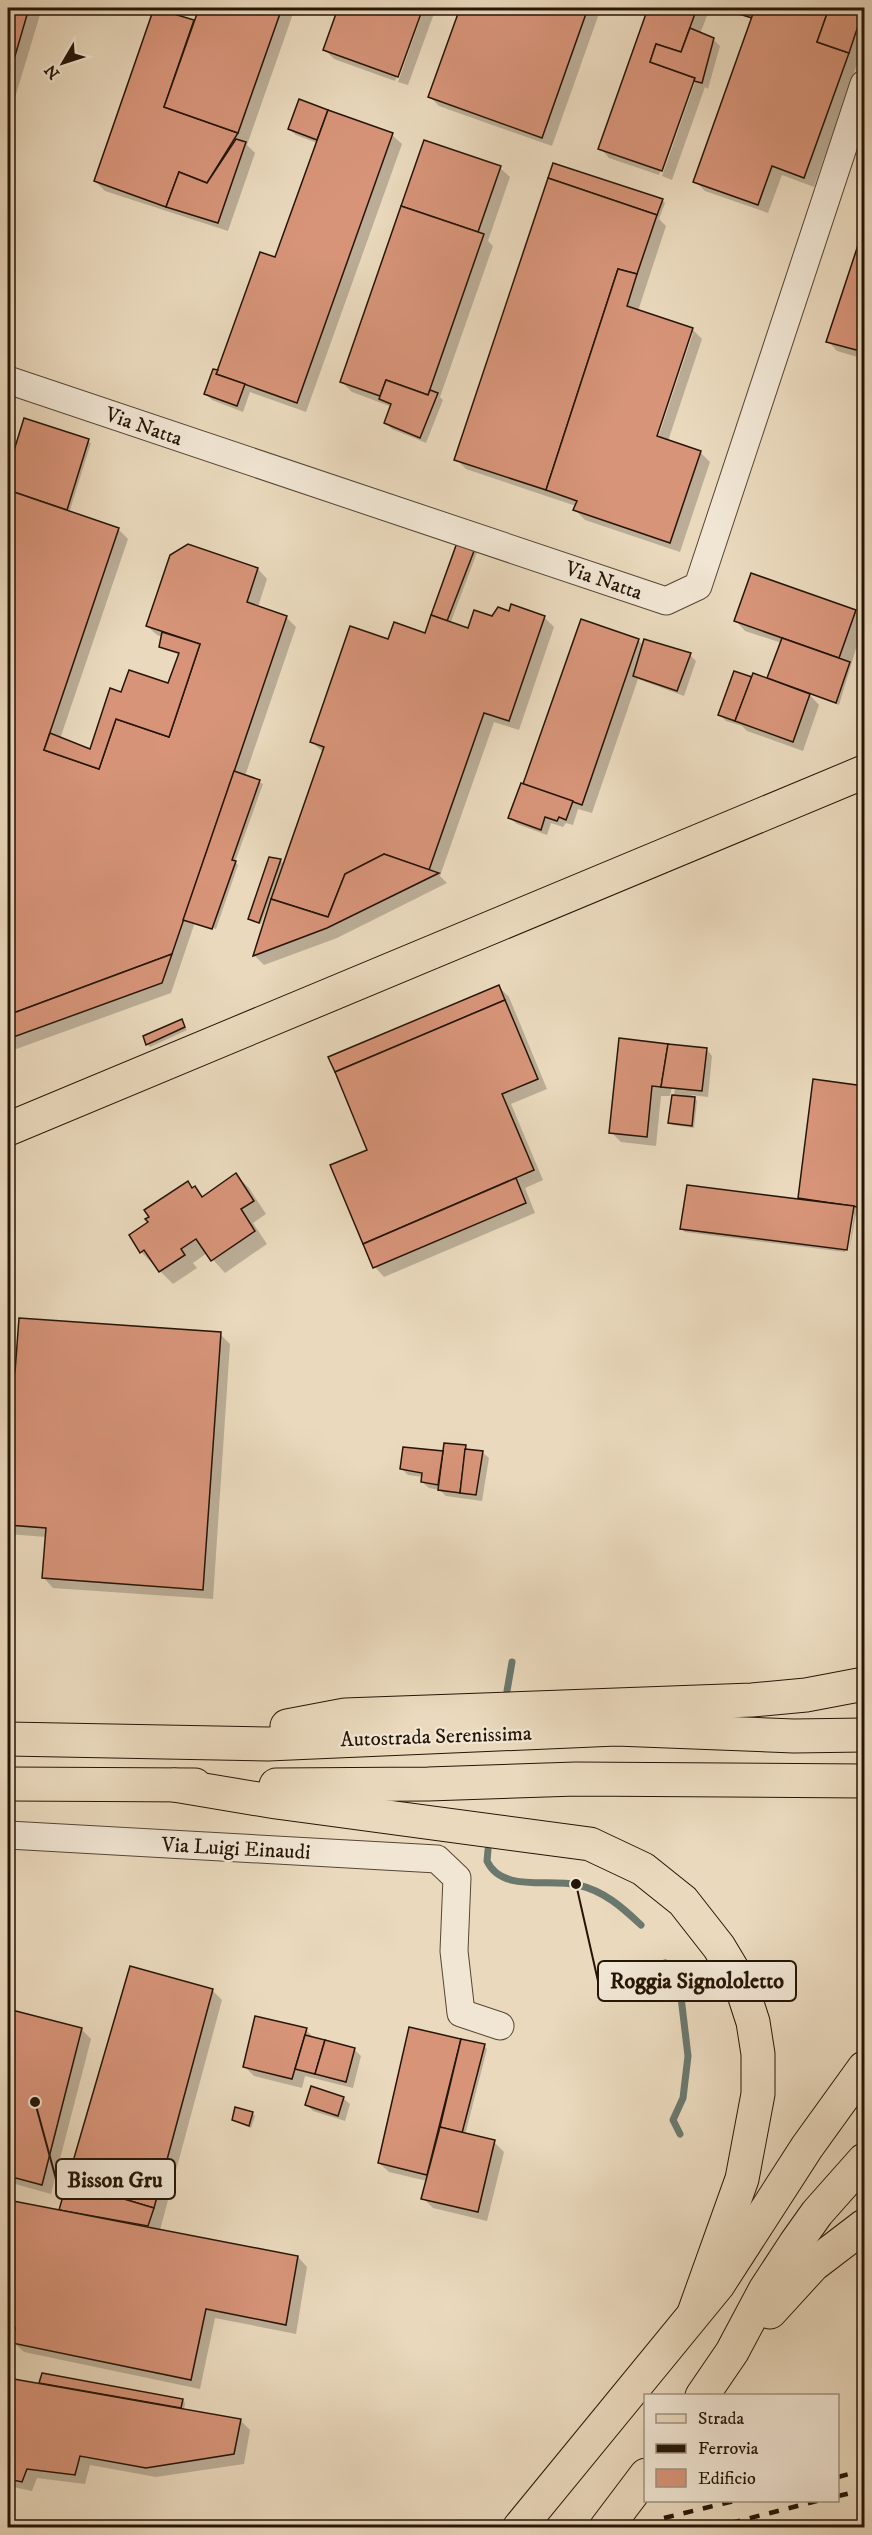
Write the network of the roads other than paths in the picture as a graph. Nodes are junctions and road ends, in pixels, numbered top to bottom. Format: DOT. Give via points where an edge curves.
graph roads {
  1 [pos="864,84"];
  2 [pos="8,380"];
  3 [pos="864,772"];
  4 [pos="8,1130"];
  5 [pos="864,1684"];
  6 [pos="864,1735"];
  7 [pos="8,1739"];
  8 [pos="203,1742"];
  9 [pos="864,1781"];
  10 [pos="8,1784"];
  11 [pos="174,1785"];
  12 [pos="8,1835"];
  13 [pos="500,2026"];
  14 [pos="864,2068"];
  15 [pos="864,2160"];
  16 [pos="864,2226"];
  17 [pos="693,2313"];
  18 [pos="732,2352"];
  19 [pos="703,2394"];
  20 [pos="644,2476"];
  21 [pos="519,2528"];
  22 [pos="606,2528"];
  1 -- 2 [label="street, Via Natta" via="698,586 666,601"];
  3 -- 4 [label="main road"];
  5 -- 8 [label="main road" via="752,1700 345,1715"];
  6 -- 8 [label="main road, Autostrada Serenissima" via="616,1729 268,1744"];
  7 -- 8 [label="main road, Autostrada Serenissima"];
  9 -- 11 [label="main road" via="599,1779"];
  10 -- 11 [label="main road"];
  11 -- 17 [label="main road" via="590,1844 643,1869 683,1901 740,1982 758,2054 758,2094 742,2179"];
  12 -- 13 [label="street, Via Luigi Einaudi" via="437,1859 457,1878 454,1951 461,2013"];
  14 -- 17 [label="main road" via="718,2285"];
  15 -- 18 [label="main road" via="817,2212 795,2244"];
  16 -- 18 [label="main road" via="813,2265"];
  17 -- 21 [label="main road"];
  18 -- 19 [label="main road"];
  20 -- 22 [label="main road"];
}
